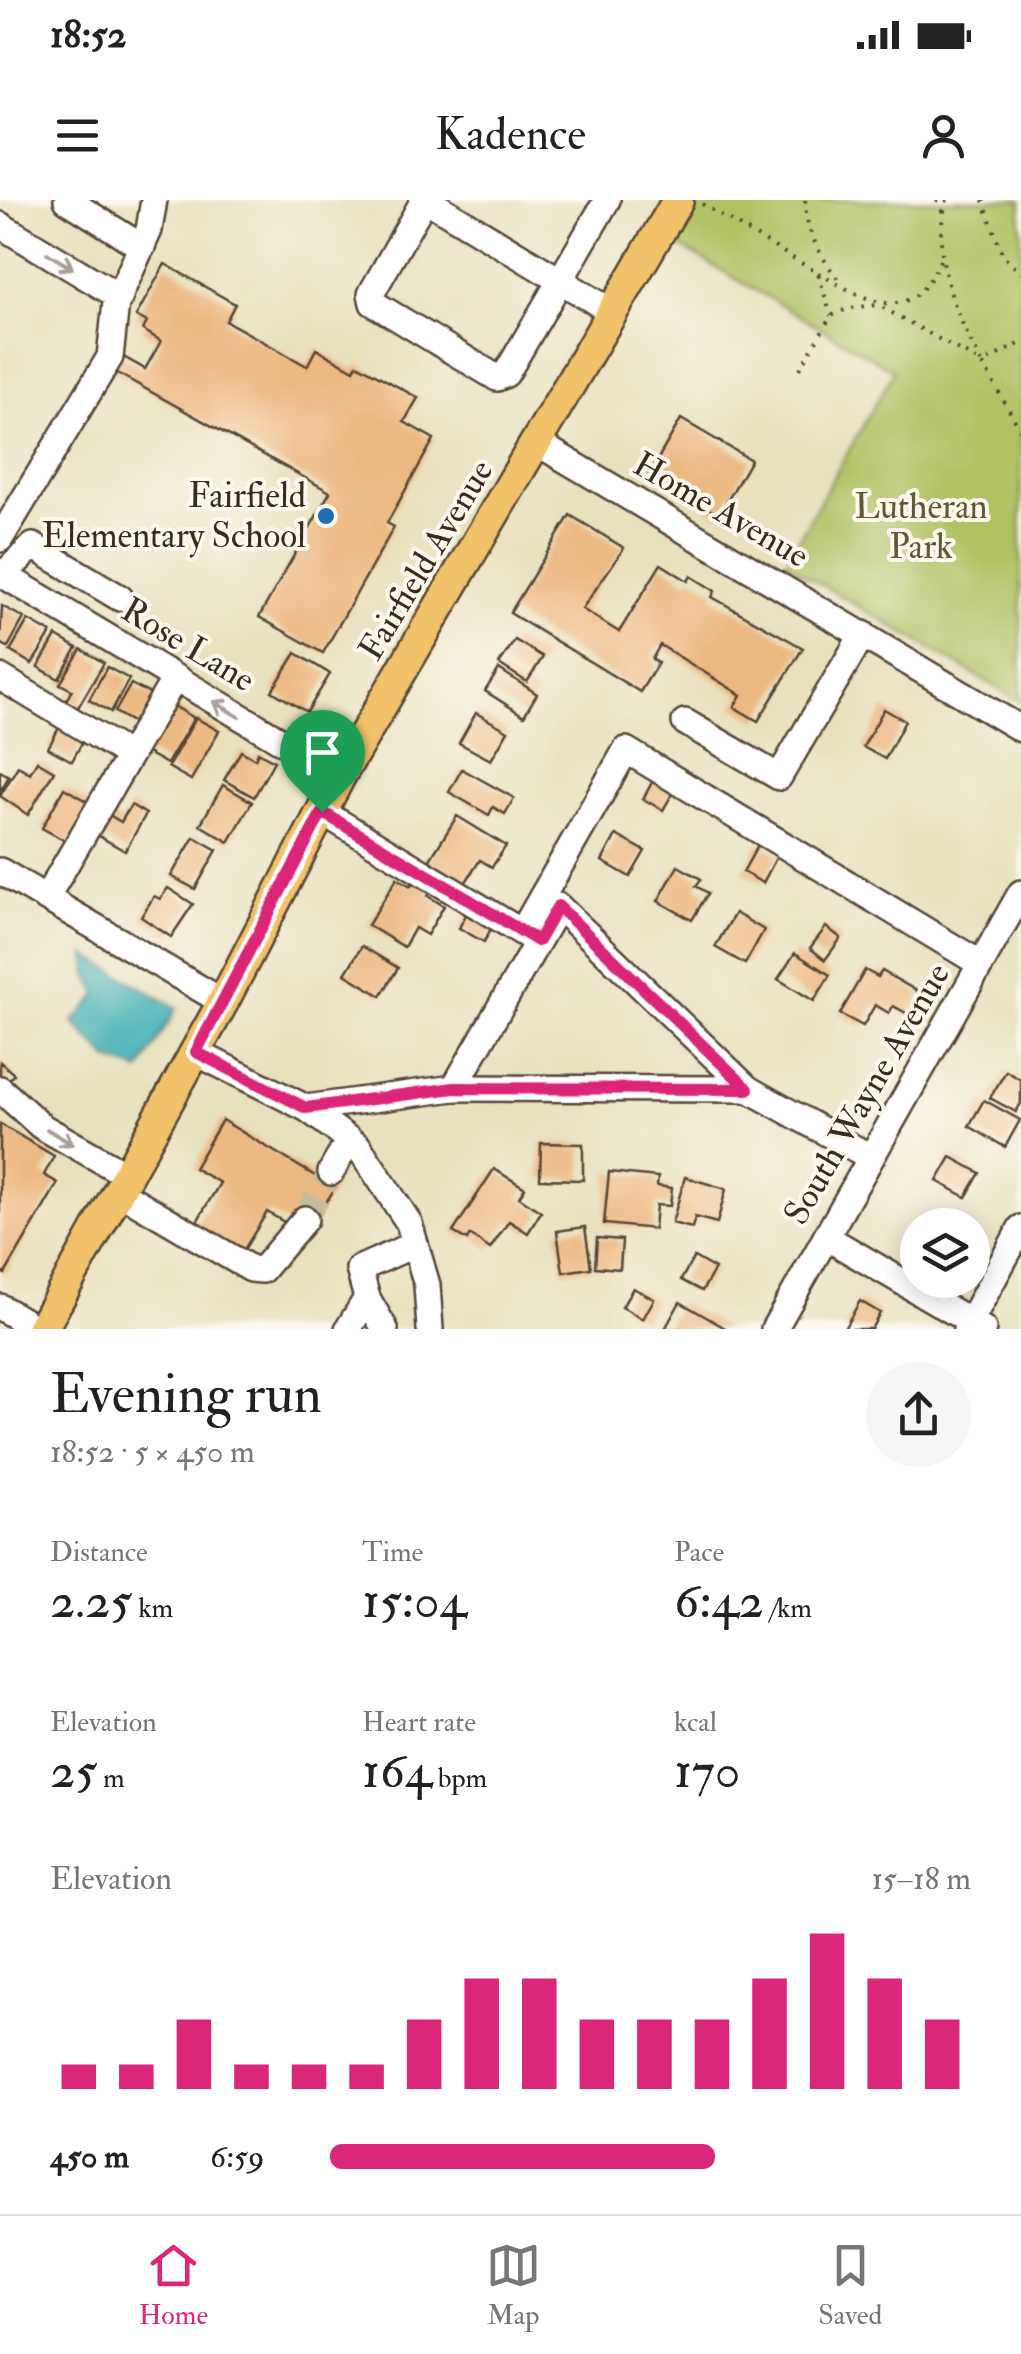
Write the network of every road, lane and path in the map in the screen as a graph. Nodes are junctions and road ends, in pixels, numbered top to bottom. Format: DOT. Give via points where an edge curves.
graph roads {
  1 [pos="67,200"];
  2 [pos="154,200"];
  3 [pos="426,200"];
  4 [pos="606,200"];
  5 [pos="678,200"];
  6 [pos="696,200"];
  7 [pos="805,200"];
  8 [pos="937,200"];
  9 [pos="947,200"];
  10 [pos="983,200"];
  11 [pos="943,213"];
  12 [pos="0,225"];
  13 [pos="142,248"];
  14 [pos="942,255"];
  15 [pos="818,272"];
  16 [pos="1021,273"];
  17 [pos="560,281"];
  18 [pos="842,286"];
  19 [pos="120,297"];
  20 [pos="878,305"];
  21 [pos="614,313"];
  22 [pos="831,316"];
  23 [pos="1021,342"];
  24 [pos="982,363"];
  25 [pos="800,369"];
  26 [pos="1021,431"];
  27 [pos="539,444"];
  28 [pos="0,539"];
  29 [pos="2,574"];
  30 [pos="120,598"];
  31 [pos="862,634"];
  32 [pos="175,678"];
  33 [pos="4,688"];
  34 [pos="685,722"];
  35 [pos="1021,730"];
  36 [pos="129,756"];
  37 [pos="340,776"];
  38 [pos="322,812"];
  39 [pos="0,872"];
  40 [pos="46,898"];
  41 [pos="1017,908"];
  42 [pos="530,936"];
  43 [pos="981,964"];
  44 [pos="223,1002"];
  45 [pos="196,1052"];
  46 [pos="454,1088"];
  47 [pos="0,1089"];
  48 [pos="748,1089"];
  49 [pos="306,1108"];
  50 [pos="349,1140"];
  51 [pos="870,1157"];
  52 [pos="331,1172"];
  53 [pos="122,1183"];
  54 [pos="305,1219"];
  55 [pos="1021,1228"];
  56 [pos="826,1237"];
  57 [pos="416,1244"];
  58 [pos="367,1298"];
  59 [pos="0,1307"];
  60 [pos="973,1327"];
  61 [pos="40,1329"];
  62 [pos="348,1329"];
  63 [pos="385,1329"];
  64 [pos="430,1329"];
  65 [pos="774,1329"];
  1 -- 13 [label="street"];
  2 -- 13 [label="street"];
  3 -- 17 [label="street"];
  3 -- 17 [label="street" via="371,294 373,303 497,378 506,374"];
  4 -- 17 [label="street"];
  5 -- 21 [label="main road, Fairfield Avenue"];
  6 -- 15 [label="path"];
  7 -- 18 [label="path" via="818,252"];
  8 -- 11 [label="path"];
  9 -- 11 [label="path"];
  10 -- 16 [label="path" via="1003,256"];
  11 -- 14 [label="path"];
  12 -- 19 [label="street, one-way"];
  13 -- 19 [label="street"];
  14 -- 20 [label="path" via="918,291"];
  14 -- 24 [label="path" via="958,318"];
  15 -- 18 [label="path"];
  15 -- 22 [label="path"];
  17 -- 21 [label="street"];
  18 -- 20 [label="path"];
  19 -- 28 [label="street" via="110,357"];
  20 -- 22 [label="path"];
  20 -- 24 [label="path"];
  21 -- 27 [label="main road, Fairfield Avenue"];
  22 -- 25 [label="path"];
  23 -- 24 [label="path"];
  24 -- 26 [label="path"];
  27 -- 31 [label="street, Home Avenue"];
  27 -- 37 [label="main road, Fairfield Avenue"];
  29 -- 30 [label="street" via="33,546"];
  29 -- 32 [label="street, Rose Lane"];
  31 -- 34 [label="street" via="780,777"];
  31 -- 35 [label="street, Home Avenue"];
  32 -- 36 [label="street"];
  37 -- 32 [label="street, Rose Lane, one-way"];
  33 -- 36 [label="street"];
  36 -- 40 [label="street"];
  37 -- 38 [label="main road, Fairfield Avenue"];
  38 -- 42 [label="street"];
  38 -- 44 [label="main road, Fairfield Avenue"];
  39 -- 40 [label="street"];
  40 -- 44 [label="street"];
  41 -- 43 [label="street, South Wayne Avenue"];
  42 -- 43 [label="street" via="626,750"];
  42 -- 46 [label="street"];
  42 -- 48 [label="street" via="558,906"];
  43 -- 51 [label="street, South Wayne Avenue"];
  44 -- 45 [label="main road, Fairfield Avenue"];
  45 -- 49 [label="street"];
  45 -- 53 [label="main road, Fairfield Avenue"];
  46 -- 48 [label="street"];
  46 -- 49 [label="street"];
  47 -- 53 [label="street, one-way"];
  48 -- 51 [label="street"];
  49 -- 50 [label="street"];
  50 -- 52 [label="street"];
  50 -- 57 [label="street" via="409,1223"];
  51 -- 56 [label="street, South Wayne Avenue"];
  53 -- 54 [label="street" via="251,1270 274,1260"];
  53 -- 61 [label="main road, Fairfield Avenue"];
  55 -- 60 [label="street"];
  56 -- 60 [label="street"];
  56 -- 65 [label="street, South Wayne Avenue"];
  57 -- 58 [label="street" via="359,1268"];
  57 -- 64 [label="street"];
  58 -- 62 [label="street"];
  58 -- 63 [label="street"];
  59 -- 61 [label="street"];
}
